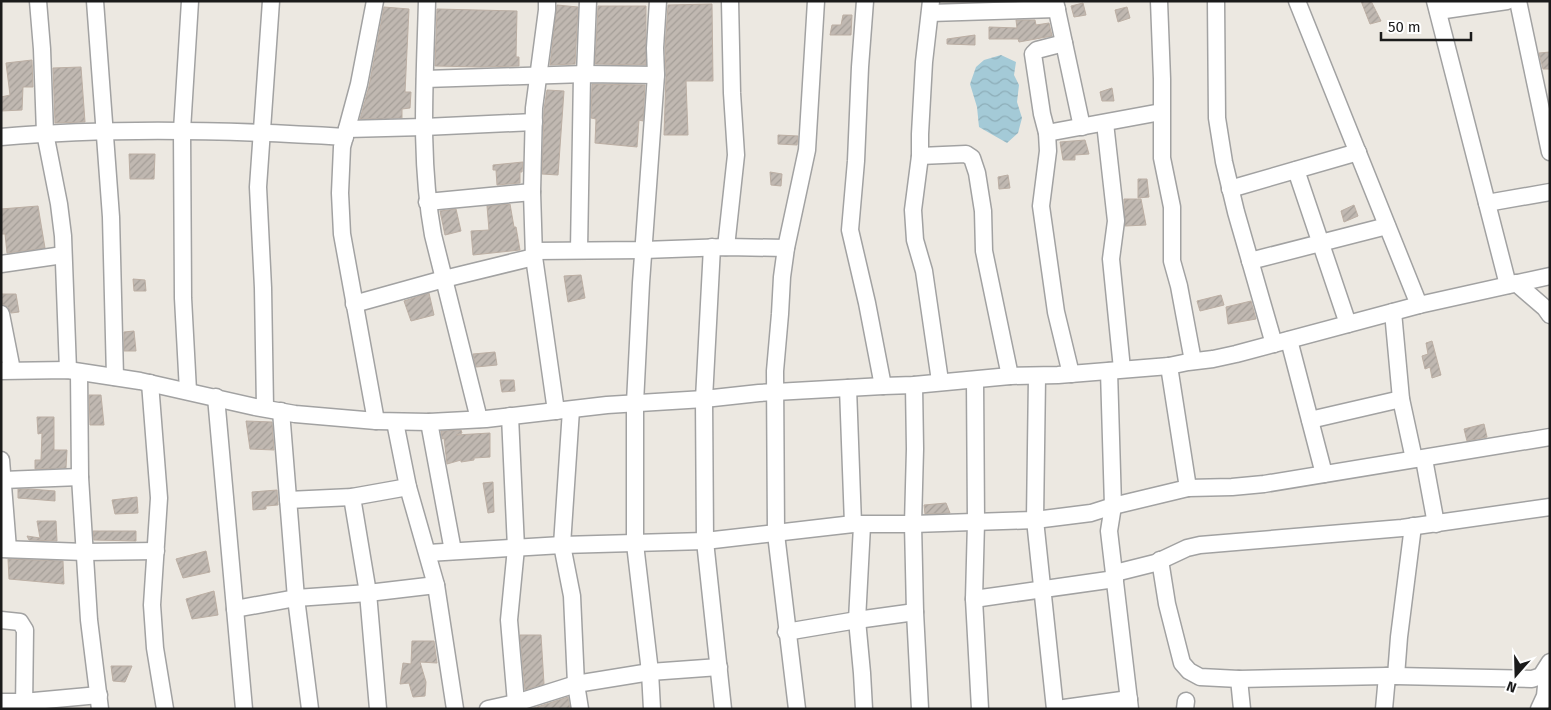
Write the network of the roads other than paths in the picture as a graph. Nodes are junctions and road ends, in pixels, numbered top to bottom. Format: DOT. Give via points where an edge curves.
graph roads {
  1 [pos="38,1"];
  2 [pos="95,1"];
  3 [pos="190,1"];
  4 [pos="271,1"];
  5 [pos="375,1"];
  6 [pos="427,1"];
  7 [pos="546,1"];
  8 [pos="588,1"];
  9 [pos="658,1"];
  10 [pos="730,1"];
  11 [pos="816,1"];
  12 [pos="865,1"];
  13 [pos="1159,1"];
  14 [pos="1216,1"];
  15 [pos="1297,1"];
  16 [pos="1508,1"];
  17 [pos="1518,1"];
  18 [pos="1056,5"];
  19 [pos="1437,6"];
  20 [pos="931,7"];
  21 [pos="1064,43"];
  22 [pos="584,74"];
  23 [pos="656,75"];
  24 [pos="538,76"];
  25 [pos="425,79"];
  26 [pos="1161,112"];
  27 [pos="534,122"];
  28 [pos="1105,123"];
  29 [pos="424,127"];
  30 [pos="1082,127"];
  31 [pos="182,130"];
  32 [pos="262,131"];
  33 [pos="104,132"];
  34 [pos="45,133"];
  35 [pos="346,133"];
  36 [pos="1047,133"];
  37 [pos="1,137"];
  38 [pos="1358,152"];
  39 [pos="1550,152"];
  40 [pos="920,156"];
  41 [pos="1296,170"];
  42 [pos="1230,190"];
  43 [pos="532,192"];
  44 [pos="1550,192"];
  45 [pos="427,202"];
  46 [pos="1487,202"];
  47 [pos="1387,226"];
  48 [pos="1320,243"];
  49 [pos="719,247"];
  50 [pos="786,248"];
  51 [pos="579,250"];
  52 [pos="644,250"];
  53 [pos="534,254"];
  54 [pos="63,255"];
  55 [pos="1250,262"];
  56 [pos="1,264"];
  57 [pos="1550,276"];
  58 [pos="444,279"];
  59 [pos="1512,284"];
  60 [pos="354,304"];
  61 [pos="1419,305"];
  62 [pos="1393,312"];
  63 [pos="1,314"];
  64 [pos="1550,315"];
  65 [pos="1348,324"];
  66 [pos="1282,342"];
  67 [pos="1193,361"];
  68 [pos="1169,366"];
  69 [pos="7,370"];
  70 [pos="1116,370"];
  71 [pos="73,371"];
  72 [pos="1071,374"];
  73 [pos="1010,376"];
  74 [pos="1036,376"];
  75 [pos="115,377"];
  76 [pos="975,380"];
  77 [pos="940,382"];
  78 [pos="150,383"];
  79 [pos="914,385"];
  80 [pos="883,386"];
  81 [pos="848,388"];
  82 [pos="188,391"];
  83 [pos="776,392"];
  84 [pos="216,397"];
  85 [pos="704,399"];
  86 [pos="1402,399"];
  87 [pos="635,403"];
  88 [pos="273,410"];
  89 [pos="564,410"];
  90 [pos="510,416"];
  91 [pos="478,419"];
  92 [pos="1310,420"];
  93 [pos="376,421"];
  94 [pos="395,422"];
  95 [pos="429,422"];
  96 [pos="1550,437"];
  97 [pos="1419,459"];
  98 [pos="1,460"];
  99 [pos="1324,474"];
  100 [pos="80,477"];
  101 [pos="3,480"];
  102 [pos="408,487"];
  103 [pos="1188,488"];
  104 [pos="352,497"];
  105 [pos="288,500"];
  106 [pos="1113,506"];
  107 [pos="1550,507"];
  108 [pos="1034,520"];
  109 [pos="976,522"];
  110 [pos="853,524"];
  111 [pos="913,524"];
  112 [pos="1436,524"];
  113 [pos="1413,526"];
  114 [pos="776,534"];
  115 [pos="706,541"];
  116 [pos="635,544"];
  117 [pos="562,545"];
  118 [pos="516,548"];
  119 [pos="4,549"];
  120 [pos="156,551"];
  121 [pos="453,551"];
  122 [pos="85,552"];
  123 [pos="428,553"];
  124 [pos="1160,560"];
  125 [pos="1115,576"];
  126 [pos="436,584"];
  127 [pos="1043,590"];
  128 [pos="368,593"];
  129 [pos="296,598"];
  130 [pos="974,599"];
  131 [pos="235,609"];
  132 [pos="915,612"];
  133 [pos="1,620"];
  134 [pos="858,620"];
  135 [pos="786,632"];
  136 [pos="1549,664"];
  137 [pos="719,667"];
  138 [pos="650,672"];
  139 [pos="1392,676"];
  140 [pos="1239,679"];
  141 [pos="576,684"];
  142 [pos="1,702"];
  143 [pos="100,702"];
  144 [pos="516,703"];
  145 [pos="1130,704"];
  146 [pos="23,706"];
  147 [pos="164,709"];
  148 [pos="244,709"];
  149 [pos="310,709"];
  150 [pos="378,709"];
  151 [pos="455,709"];
  152 [pos="488,709"];
  153 [pos="580,709"];
  154 [pos="652,709"];
  155 [pos="723,709"];
  156 [pos="797,709"];
  157 [pos="864,709"];
  158 [pos="920,709"];
  159 [pos="980,709"];
  160 [pos="1056,709"];
  161 [pos="1242,709"];
  162 [pos="1384,709"];
  163 [pos="1539,709"];
  1 -- 34 [label="street"];
  2 -- 33 [label="street"];
  3 -- 31 [label="street"];
  4 -- 32 [label="street"];
  5 -- 35 [label="street"];
  6 -- 25 [label="street"];
  7 -- 24 [label="street"];
  8 -- 22 [label="street"];
  9 -- 23 [label="street"];
  10 -- 49 [label="street" via="736,155"];
  11 -- 50 [label="street" via="807,150"];
  12 -- 80 [label="street" via="850,230"];
  13 -- 26 [label="street"];
  14 -- 42 [label="street" via="1217,118"];
  15 -- 38 [label="street"];
  16 -- 19 [label="street"];
  17 -- 39 [label="street"];
  18 -- 20 [label="street"];
  18 -- 21 [label="street"];
  19 -- 46 [label="street"];
  20 -- 40 [label="street" via="924,62"];
  21 -- 30 [label="street"];
  21 -- 36 [label="street" via="1036,50 1034,54"];
  22 -- 23 [label="street"];
  22 -- 24 [label="street"];
  22 -- 51 [label="street"];
  23 -- 52 [label="street"];
  24 -- 25 [label="street"];
  24 -- 27 [label="street"];
  25 -- 29 [label="street"];
  26 -- 28 [label="street"];
  26 -- 67 [label="street" via="1162,158 1172,208 1172,261"];
  27 -- 29 [label="street"];
  27 -- 43 [label="street"];
  28 -- 30 [label="street"];
  28 -- 70 [label="street" via="1116,221 1111,259"];
  29 -- 35 [label="street"];
  29 -- 45 [label="street"];
  30 -- 36 [label="street"];
  31 -- 32 [label="street"];
  31 -- 33 [label="street"];
  31 -- 82 [label="street" via="183,298"];
  32 -- 35 [label="street"];
  32 -- 88 [label="street" via="258,187"];
  33 -- 34 [label="street"];
  33 -- 75 [label="street" via="111,217"];
  34 -- 37 [label="street"];
  34 -- 54 [label="street" via="59,204"];
  35 -- 60 [label="street" via="342,147 340,202"];
  36 -- 72 [label="street" via="1041,206 1056,312"];
  38 -- 41 [label="street"];
  38 -- 47 [label="street"];
  40 -- 73 [label="street" via="966,154 972,158 983,211 984,252"];
  40 -- 77 [label="street" via="913,210 915,240 924,271"];
  41 -- 42 [label="street"];
  41 -- 48 [label="street"];
  42 -- 55 [label="street"];
  43 -- 45 [label="street"];
  43 -- 53 [label="street"];
  44 -- 46 [label="street"];
  45 -- 58 [label="street"];
  46 -- 59 [label="street"];
  47 -- 48 [label="street"];
  47 -- 61 [label="street"];
  48 -- 55 [label="street"];
  48 -- 65 [label="street"];
  49 -- 50 [label="street"];
  49 -- 52 [label="street"];
  49 -- 85 [label="street"];
  50 -- 83 [label="street"];
  51 -- 52 [label="street"];
  51 -- 53 [label="street"];
  52 -- 87 [label="street"];
  53 -- 58 [label="street"];
  53 -- 89 [label="street"];
  54 -- 56 [label="street"];
  54 -- 71 [label="street"];
  55 -- 66 [label="street"];
  57 -- 59 [label="street"];
  58 -- 60 [label="street"];
  58 -- 91 [label="street"];
  59 -- 61 [label="street"];
  59 -- 64 [label="street"];
  60 -- 93 [label="street"];
  61 -- 62 [label="street"];
  62 -- 65 [label="street"];
  62 -- 86 [label="street"];
  63 -- 69 [label="street"];
  65 -- 66 [label="street"];
  66 -- 67 [label="street"];
  66 -- 92 [label="street"];
  67 -- 68 [label="street"];
  68 -- 70 [label="street"];
  68 -- 103 [label="street"];
  69 -- 71 [label="street"];
  70 -- 72 [label="street"];
  70 -- 106 [label="street"];
  71 -- 75 [label="street"];
  71 -- 100 [label="street"];
  72 -- 74 [label="street"];
  73 -- 74 [label="street"];
  73 -- 76 [label="street"];
  74 -- 108 [label="street"];
  75 -- 78 [label="street"];
  76 -- 77 [label="street"];
  76 -- 109 [label="street"];
  77 -- 79 [label="street"];
  78 -- 82 [label="street"];
  78 -- 120 [label="street" via="158,498"];
  79 -- 80 [label="street"];
  79 -- 111 [label="street"];
  80 -- 81 [label="street"];
  81 -- 83 [label="street"];
  81 -- 110 [label="street"];
  82 -- 84 [label="street"];
  83 -- 85 [label="street"];
  83 -- 114 [label="street"];
  84 -- 88 [label="street"];
  84 -- 131 [label="street"];
  85 -- 87 [label="street"];
  85 -- 115 [label="street"];
  86 -- 92 [label="street"];
  86 -- 97 [label="street"];
  87 -- 89 [label="street"];
  87 -- 116 [label="street"];
  88 -- 93 [label="street"];
  88 -- 105 [label="street"];
  89 -- 90 [label="street"];
  89 -- 117 [label="street"];
  90 -- 91 [label="street"];
  90 -- 118 [label="street"];
  91 -- 95 [label="street"];
  92 -- 99 [label="street"];
  93 -- 94 [label="street"];
  94 -- 95 [label="street"];
  94 -- 102 [label="street"];
  95 -- 121 [label="street"];
  96 -- 97 [label="street"];
  97 -- 99 [label="street"];
  97 -- 112 [label="street"];
  98 -- 101 [label="street"];
  99 -- 103 [label="street" via="1264,484"];
  100 -- 101 [label="street"];
  100 -- 122 [label="street"];
  101 -- 119 [label="street"];
  102 -- 104 [label="street"];
  102 -- 123 [label="street"];
  103 -- 106 [label="street"];
  104 -- 105 [label="street"];
  104 -- 128 [label="street"];
  105 -- 129 [label="street"];
  106 -- 108 [label="street" via="1091,513"];
  106 -- 125 [label="street" via="1109,531"];
  107 -- 112 [label="street"];
  108 -- 109 [label="street"];
  108 -- 127 [label="street"];
  109 -- 111 [label="street"];
  109 -- 130 [label="street"];
  110 -- 111 [label="street"];
  110 -- 114 [label="street"];
  110 -- 134 [label="street" via="862,526"];
  111 -- 132 [label="street"];
  112 -- 113 [label="street"];
  113 -- 124 [label="street" via="1200,544"];
  113 -- 139 [label="street" via="1400,637"];
  114 -- 115 [label="street"];
  114 -- 135 [label="street"];
  115 -- 116 [label="street"];
  115 -- 137 [label="street"];
  116 -- 117 [label="street"];
  116 -- 138 [label="street"];
  117 -- 118 [label="street"];
  117 -- 141 [label="street" via="572,596"];
  118 -- 121 [label="street"];
  118 -- 144 [label="street" via="509,620"];
  119 -- 122 [label="street"];
  120 -- 122 [label="street"];
  120 -- 147 [label="street" via="152,605"];
  121 -- 123 [label="street"];
  122 -- 143 [label="street" via="89,620"];
  123 -- 126 [label="street"];
  124 -- 125 [label="street"];
  124 -- 140 [label="street" via="1182,663 1200,676"];
  125 -- 127 [label="street"];
  125 -- 145 [label="street"];
  126 -- 128 [label="street"];
  126 -- 151 [label="street"];
  127 -- 130 [label="street"];
  127 -- 160 [label="street"];
  128 -- 129 [label="street"];
  128 -- 150 [label="street"];
  129 -- 131 [label="street"];
  129 -- 149 [label="street"];
  130 -- 159 [label="street"];
  131 -- 148 [label="street"];
  132 -- 134 [label="street"];
  132 -- 158 [label="street"];
  133 -- 146 [label="street" via="20,622 25,630"];
  134 -- 135 [label="street"];
  134 -- 157 [label="street"];
  135 -- 156 [label="street"];
  136 -- 139 [label="street" via="1541,676 1532,679"];
  136 -- 163 [label="street" via="1545,696"];
  137 -- 138 [label="street"];
  137 -- 155 [label="street"];
  138 -- 141 [label="street"];
  138 -- 154 [label="street"];
  139 -- 140 [label="street"];
  139 -- 162 [label="street"];
  140 -- 161 [label="street"];
  141 -- 144 [label="street"];
  141 -- 153 [label="street"];
  142 -- 146 [label="street"];
  143 -- 146 [label="street"];
  144 -- 152 [label="street"];
  145 -- 160 [label="street"];
}
